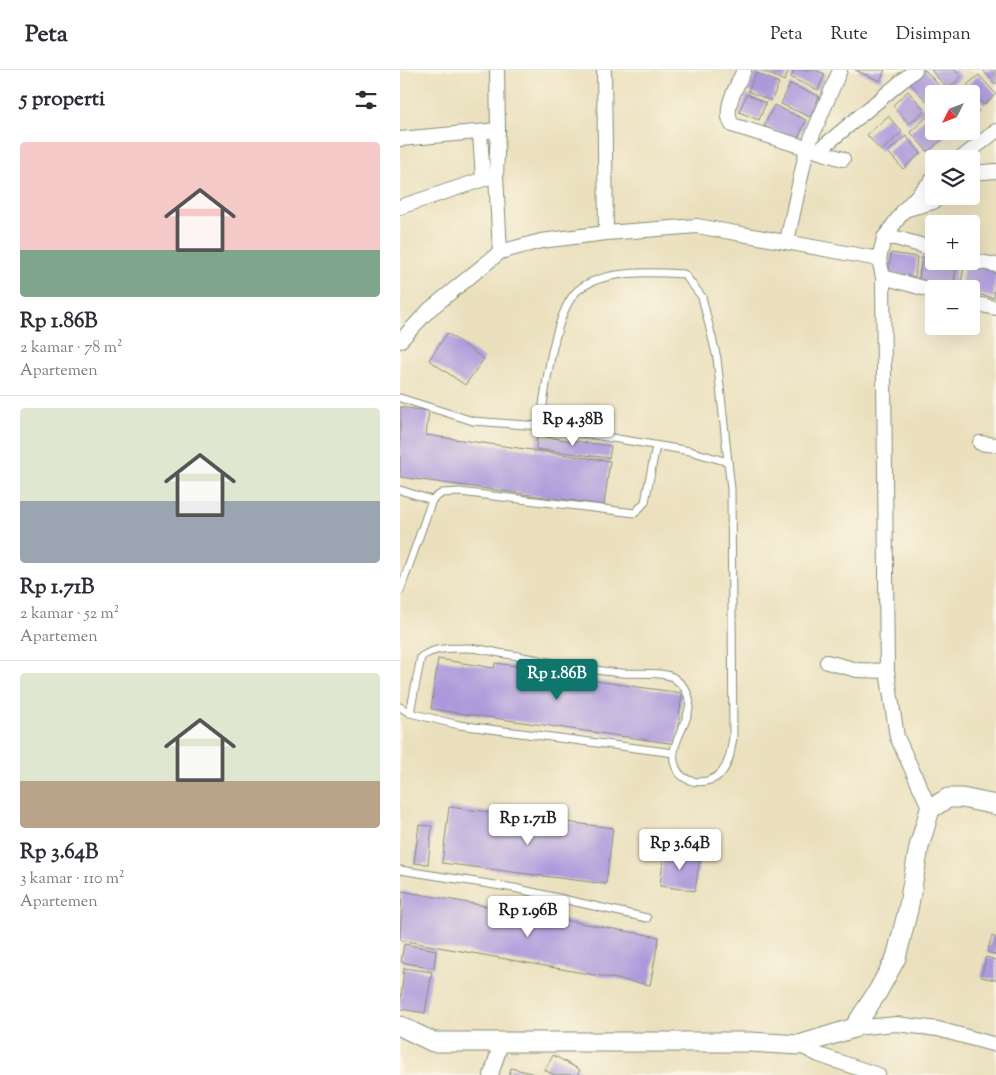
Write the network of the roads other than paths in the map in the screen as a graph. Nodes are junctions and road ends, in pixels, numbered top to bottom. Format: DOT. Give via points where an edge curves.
graph roads {
  1 [pos="497,70"];
  2 [pos="604,70"];
  3 [pos="744,70"];
  4 [pos="840,70"];
  5 [pos="915,70"];
  6 [pos="498,130"];
  7 [pos="996,131"];
  8 [pos="480,132"];
  9 [pos="400,139"];
  10 [pos="812,150"];
  11 [pos="972,150"];
  12 [pos="843,159"];
  13 [pos="980,171"];
  14 [pos="996,171"];
  15 [pos="490,177"];
  16 [pos="925,188"];
  17 [pos="925,204"];
  18 [pos="400,207"];
  19 [pos="904,210"];
  20 [pos="606,233"];
  21 [pos="884,238"];
  22 [pos="787,241"];
  23 [pos="925,246"];
  24 [pos="500,252"];
  25 [pos="879,259"];
  26 [pos="980,262"];
  27 [pos="996,265"];
  28 [pos="883,277"];
  29 [pos="925,289"];
  30 [pos="980,305"];
  31 [pos="996,308"];
  32 [pos="400,341"];
  33 [pos="400,398"];
  34 [pos="540,426"];
  35 [pos="980,443"];
  36 [pos="996,445"];
  37 [pos="656,446"];
  38 [pos="728,462"];
  39 [pos="400,490"];
  40 [pos="432,500"];
  41 [pos="400,591"];
  42 [pos="827,662"];
  43 [pos="887,671"];
  44 [pos="400,707"];
  45 [pos="410,713"];
  46 [pos="674,753"];
  47 [pos="996,805"];
  48 [pos="930,809"];
  49 [pos="400,870"];
  50 [pos="647,918"];
  51 [pos="400,1026"];
  52 [pos="854,1028"];
  53 [pos="501,1043"];
  54 [pos="799,1044"];
  55 [pos="996,1044"];
  56 [pos="864,1073"];
  57 [pos="491,1075"];
  58 [pos="878,1075"];
  1 -- 6 [label="street"];
  2 -- 20 [label="street"];
  3 -- 10 [label="street" via="728,110 732,125"];
  4 -- 10 [label="street"];
  5 -- 10 [label="street"];
  6 -- 8 [label="street"];
  6 -- 15 [label="street"];
  7 -- 11 [label="street"];
  8 -- 9 [label="street"];
  8 -- 15 [label="street"];
  10 -- 12 [label="street"];
  10 -- 22 [label="street"];
  13 -- 14 [label="street"];
  15 -- 18 [label="street"];
  15 -- 24 [label="street"];
  16 -- 19 [label="street"];
  17 -- 19 [label="street"];
  19 -- 21 [label="street"];
  20 -- 22 [label="street" via="697,226"];
  20 -- 24 [label="street" via="541,242"];
  21 -- 23 [label="street"];
  21 -- 25 [label="street"];
  22 -- 25 [label="street"];
  24 -- 32 [label="street" via="429,310"];
  25 -- 28 [label="street"];
  26 -- 27 [label="street"];
  28 -- 29 [label="street"];
  28 -- 43 [label="street"];
  30 -- 31 [label="street"];
  33 -- 34 [label="lane" via="473,421"];
  34 -- 37 [label="lane"];
  34 -- 38 [label="lane" via="563,312 576,292 593,281 645,271 684,274 702,297 717,358"];
  35 -- 36 [label="street"];
  37 -- 38 [label="lane"];
  37 -- 40 [label="lane" via="646,502 635,512 460,492 442,492"];
  38 -- 46 [label="lane" via="733,727 730,753 721,773 704,782 693,782 681,774 675,765"];
  39 -- 40 [label="lane"];
  40 -- 41 [label="lane"];
  42 -- 43 [label="street" via="857,670"];
  43 -- 48 [label="street" via="898,737"];
  44 -- 45 [label="lane"];
  45 -- 46 [label="lane" via="459,725"];
  45 -- 46 [label="lane" via="421,657 430,651 466,648 621,673 672,676 689,698 689,713"];
  47 -- 48 [label="street" via="948,798"];
  48 -- 52 [label="street" via="896,958"];
  49 -- 50 [label="lane" via="514,888"];
  51 -- 53 [label="street" via="433,1042"];
  52 -- 54 [label="street"];
  52 -- 55 [label="street" via="896,1024 938,1029"];
  53 -- 54 [label="street"];
  53 -- 57 [label="street"];
  54 -- 56 [label="street"];
  56 -- 58 [label="street"];
}
